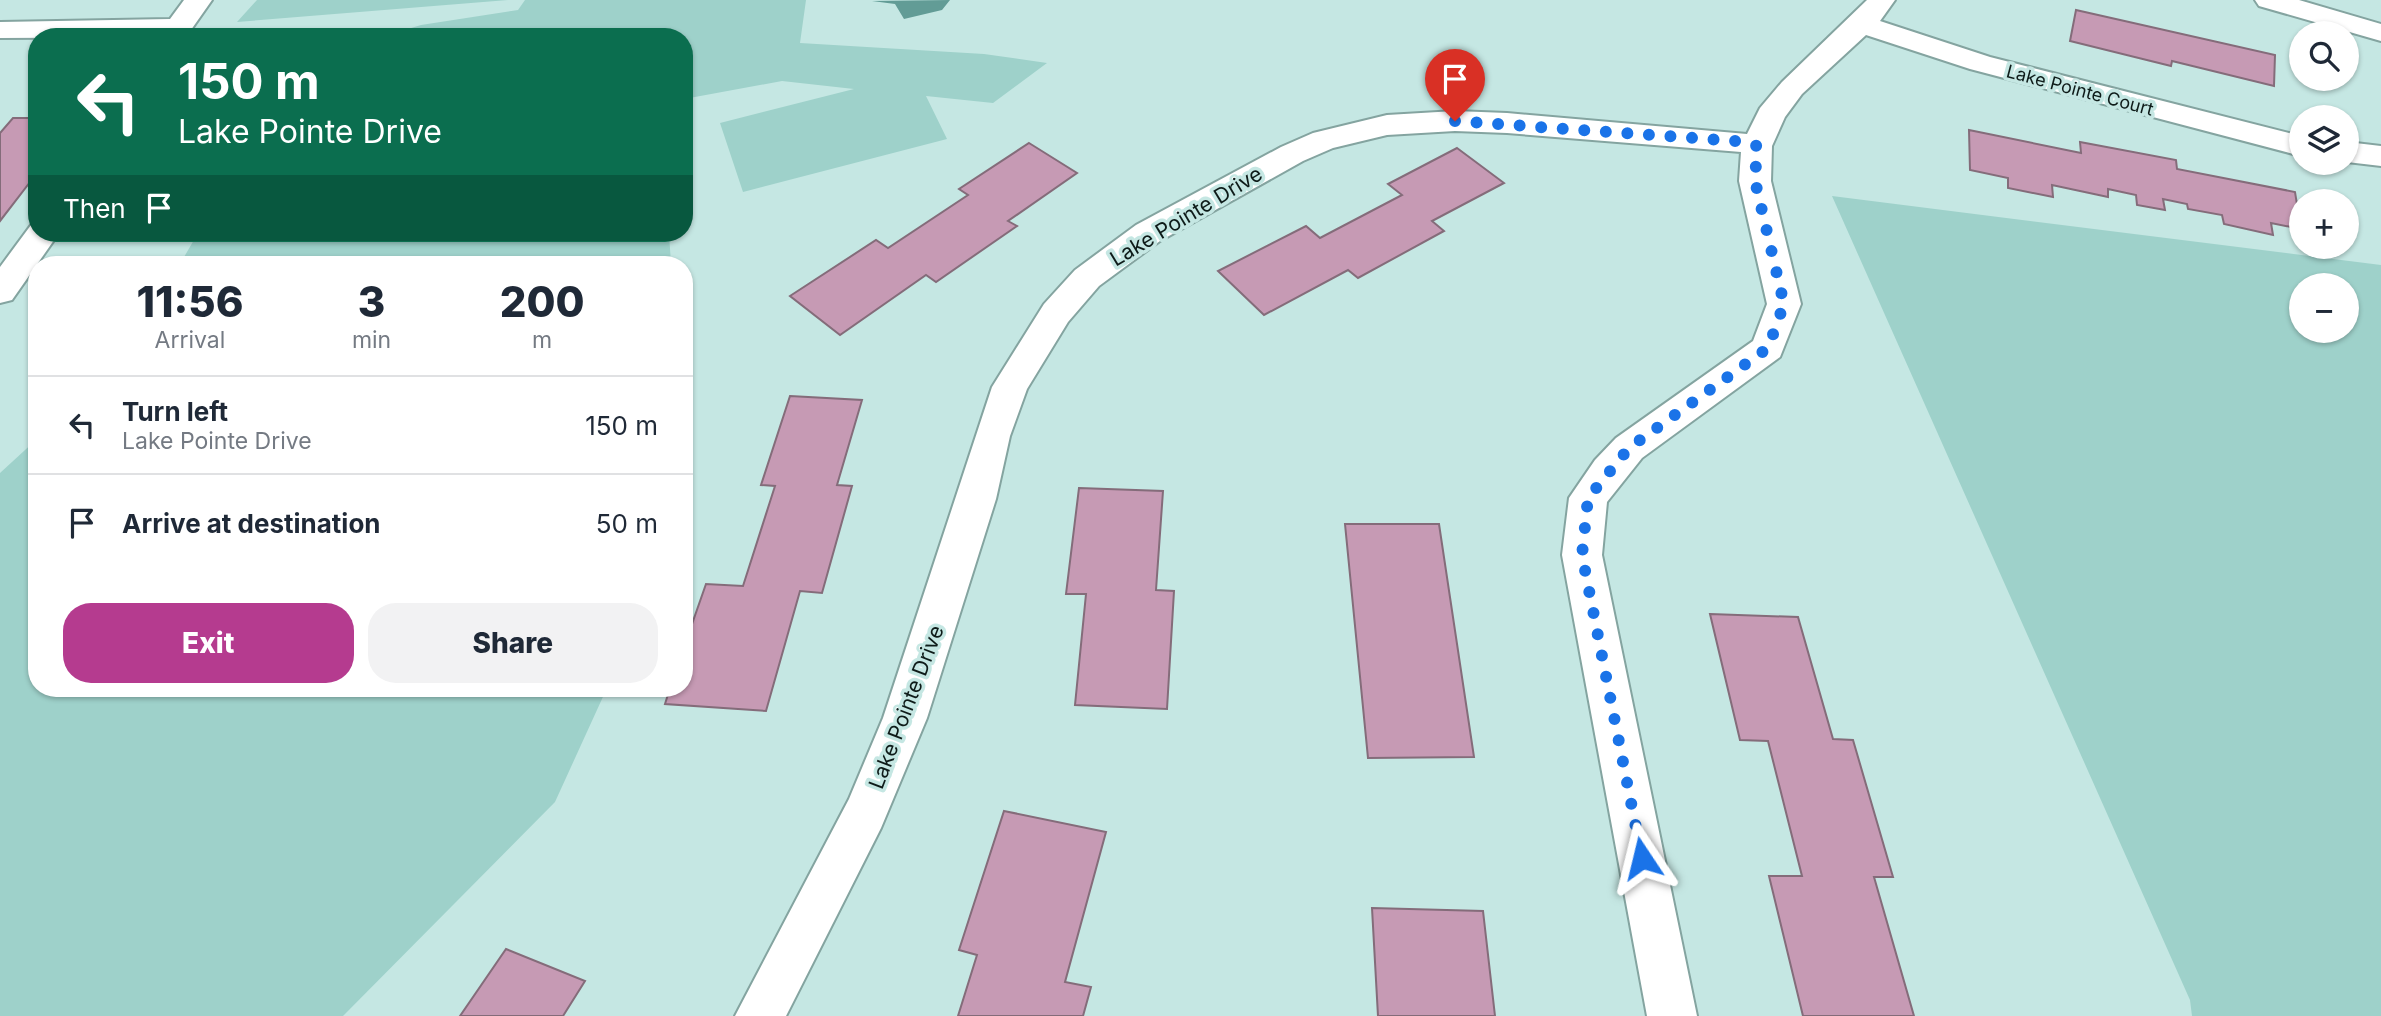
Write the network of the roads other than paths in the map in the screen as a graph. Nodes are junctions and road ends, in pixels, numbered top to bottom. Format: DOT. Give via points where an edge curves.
graph roads {
  1 [pos="198,0"];
  2 [pos="2269,0"];
  3 [pos="1871,12"];
  4 [pos="177,28"];
  5 [pos="0,30"];
  6 [pos="28,30"];
  7 [pos="2381,33"];
  8 [pos="2289,143"];
  9 [pos="1757,146"];
  10 [pos="2359,153"];
  11 [pos="2381,156"];
  12 [pos="36,242"];
  13 [pos="0,291"];
  14 [pos="761,1016"];
  15 [pos="1672,1016"];
  1 -- 4 [label="street"];
  2 -- 7 [label="street"];
  3 -- 8 [label="street, Lake Pointe Court" via="1980,63"];
  3 -- 9 [label="street" via="1792,88 1771,115"];
  5 -- 6 [label="street"];
  9 -- 14 [label="street, Lake Pointe Drive" via="1507,123 1387,125 1324,140 1292,154 1148,233 1087,278 1056,313 1010,387 905,718 865,813"];
  9 -- 15 [label="street" via="1755,181 1784,304 1768,348 1629,448 1588,498 1584,529 1582,555"];
  10 -- 11 [label="street"];
  12 -- 13 [label="street"];
}
